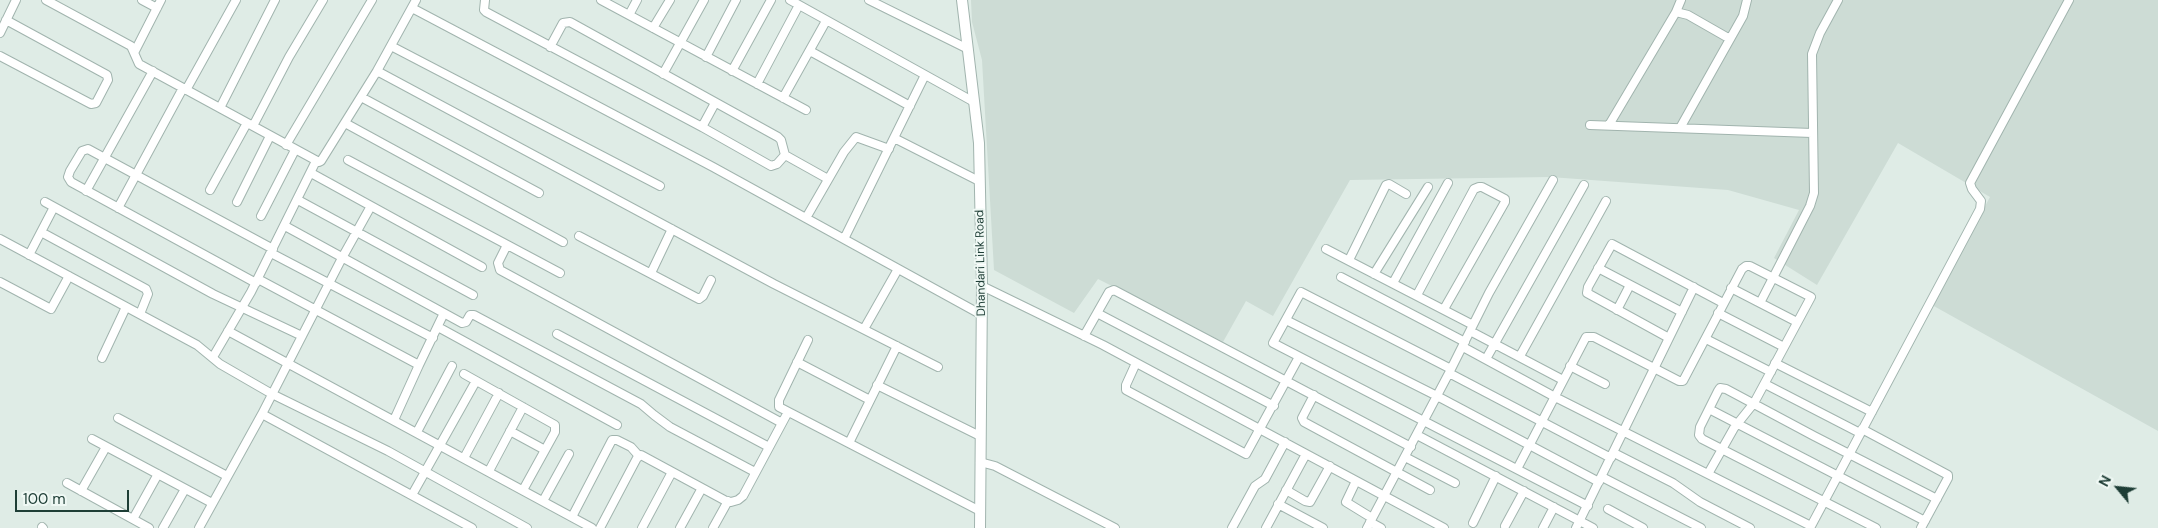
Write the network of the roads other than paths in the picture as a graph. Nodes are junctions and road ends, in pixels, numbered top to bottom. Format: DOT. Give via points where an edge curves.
graph roads {
  1 [pos="16,0"];
  2 [pos="46,0"];
  3 [pos="142,0"];
  4 [pos="161,0"];
  5 [pos="236,0"];
  6 [pos="275,0"];
  7 [pos="323,0"];
  8 [pos="372,0"];
  9 [pos="416,0"];
  10 [pos="485,0"];
  11 [pos="601,0"];
  12 [pos="637,0"];
  13 [pos="670,0"];
  14 [pos="704,0"];
  15 [pos="736,0"];
  16 [pos="771,0"];
  17 [pos="790,0"];
  18 [pos="869,0"];
  19 [pos="962,0"];
  20 [pos="1681,0"];
  21 [pos="1747,0"];
  22 [pos="1838,0"];
  23 [pos="2069,0"];
  24 [pos="799,5"];
  25 [pos="157,8"];
  26 [pos="412,8"];
  27 [pos="1676,12"];
  28 [pos="629,15"];
  29 [pos="6,20"];
  30 [pos="826,21"];
  31 [pos="654,28"];
  32 [pos="0,33"];
  33 [pos="1730,39"];
  34 [pos="680,43"];
  35 [pos="391,46"];
  36 [pos="550,47"];
  37 [pos="968,49"];
  38 [pos="135,51"];
  39 [pos="810,51"];
  40 [pos="0,56"];
  41 [pos="706,57"];
  42 [pos="377,70"];
  43 [pos="152,71"];
  44 [pos="732,71"];
  45 [pos="663,74"];
  46 [pos="924,75"];
  47 [pos="757,84"];
  48 [pos="185,89"];
  49 [pos="361,97"];
  50 [pos="783,98"];
  51 [pos="715,102"];
  52 [pos="974,102"];
  53 [pos="910,106"];
  54 [pos="220,108"];
  55 [pos="806,110"];
  56 [pos="345,123"];
  57 [pos="250,125"];
  58 [pos="1590,125"];
  59 [pos="1609,126"];
  60 [pos="702,127"];
  61 [pos="1680,128"];
  62 [pos="1812,133"];
  63 [pos="270,136"];
  64 [pos="894,138"];
  65 [pos="286,145"];
  66 [pos="889,149"];
  67 [pos="295,150"];
  68 [pos="785,156"];
  69 [pos="105,158"];
  70 [pos="348,160"];
  71 [pos="316,161"];
  72 [pos="311,172"];
  73 [pos="135,175"];
  74 [pos="828,179"];
  75 [pos="1553,180"];
  76 [pos="980,182"];
  77 [pos="1448,183"];
  78 [pos="1584,185"];
  79 [pos="660,186"];
  80 [pos="1428,187"];
  81 [pos="210,190"];
  82 [pos="86,191"];
  83 [pos="539,193"];
  84 [pos="1406,194"];
  85 [pos="298,200"];
  86 [pos="1606,201"];
  87 [pos="45,202"];
  88 [pos="236,202"];
  89 [pos="371,206"];
  90 [pos="54,207"];
  91 [pos="118,208"];
  92 [pos="261,216"];
  93 [pos="806,218"];
  94 [pos="285,226"];
  95 [pos="672,229"];
  96 [pos="41,232"];
  97 [pos="357,232"];
  98 [pos="579,236"];
  99 [pos="0,239"];
  100 [pos="844,239"];
  101 [pos="563,242"];
  102 [pos="507,245"];
  103 [pos="1326,249"];
  104 [pos="272,251"];
  105 [pos="29,255"];
  106 [pos="342,258"];
  107 [pos="1349,260"];
  108 [pos="482,267"];
  109 [pos="1598,268"];
  110 [pos="898,269"];
  111 [pos="560,273"];
  112 [pos="651,273"];
  113 [pos="1374,274"];
  114 [pos="69,276"];
  115 [pos="1341,277"];
  116 [pos="1773,277"];
  117 [pos="711,280"];
  118 [pos="257,281"];
  119 [pos="0,282"];
  120 [pos="1392,282"];
  121 [pos="329,284"];
  122 [pos="1630,285"];
  123 [pos="982,286"];
  124 [pos="1694,287"];
  125 [pos="1731,288"];
  126 [pos="473,295"];
  127 [pos="1417,295"];
  128 [pos="1723,303"];
  129 [pos="1760,303"];
  130 [pos="126,307"];
  131 [pos="243,307"];
  132 [pos="1444,309"];
  133 [pos="315,310"];
  134 [pos="1617,310"];
  135 [pos="1682,312"];
  136 [pos="444,313"];
  137 [pos="1098,313"];
  138 [pos="1718,313"];
  139 [pos="140,314"];
  140 [pos="982,315"];
  141 [pos="1286,320"];
  142 [pos="1797,322"];
  143 [pos="438,327"];
  144 [pos="1472,328"];
  145 [pos="864,330"];
  146 [pos="228,331"];
  147 [pos="557,334"];
  148 [pos="302,336"];
  149 [pos="1084,336"];
  150 [pos="433,338"];
  151 [pos="1669,338"];
  152 [pos="1706,339"];
  153 [pos="808,340"];
  154 [pos="1464,344"];
  155 [pos="1495,344"];
  156 [pos="897,346"];
  157 [pos="1784,347"];
  158 [pos="1520,356"];
  159 [pos="213,357"];
  160 [pos="1300,357"];
  161 [pos="102,358"];
  162 [pos="1486,359"];
  163 [pos="797,362"];
  164 [pos="288,363"];
  165 [pos="1136,363"];
  166 [pos="1775,363"];
  167 [pos="419,366"];
  168 [pos="452,366"];
  169 [pos="1570,366"];
  170 [pos="938,367"];
  171 [pos="1654,368"];
  172 [pos="1450,371"];
  173 [pos="1771,372"];
  174 [pos="464,374"];
  175 [pos="1563,380"];
  176 [pos="476,381"];
  177 [pos="1287,381"];
  178 [pos="1605,384"];
  179 [pos="1765,384"];
  180 [pos="877,386"];
  181 [pos="498,393"];
  182 [pos="272,394"];
  183 [pos="1314,395"];
  184 [pos="1437,396"];
  185 [pos="1555,397"];
  186 [pos="870,400"];
  187 [pos="1754,403"];
  188 [pos="523,406"];
  189 [pos="1274,406"];
  190 [pos="1709,409"];
  191 [pos="788,412"];
  192 [pos="1872,412"];
  193 [pos="262,414"];
  194 [pos="118,418"];
  195 [pos="394,420"];
  196 [pos="1424,421"];
  197 [pos="1542,422"];
  198 [pos="782,423"];
  199 [pos="1738,424"];
  200 [pos="617,425"];
  201 [pos="1261,429"];
  202 [pos="510,431"];
  203 [pos="1861,431"];
  204 [pos="417,432"];
  205 [pos="1624,432"];
  206 [pos="1417,435"];
  207 [pos="980,436"];
  208 [pos="92,439"];
  209 [pos="1285,442"];
  210 [pos="849,443"];
  211 [pos="440,444"];
  212 [pos="1529,446"];
  213 [pos="106,447"];
  214 [pos="769,447"];
  215 [pos="1411,447"];
  216 [pos="545,450"];
  217 [pos="1722,450"];
  218 [pos="569,454"];
  219 [pos="1306,454"];
  220 [pos="1612,455"];
  221 [pos="1850,455"];
  222 [pos="639,456"];
  223 [pos="1405,457"];
  224 [pos="464,458"];
  225 [pos="980,462"];
  226 [pos="1330,466"];
  227 [pos="1517,469"];
  228 [pos="489,471"];
  229 [pos="425,472"];
  230 [pos="672,472"];
  231 [pos="755,472"];
  232 [pos="1396,473"];
  233 [pos="158,474"];
  234 [pos="1708,474"];
  235 [pos="226,476"];
  236 [pos="1496,476"];
  237 [pos="1838,476"];
  238 [pos="1600,480"];
  239 [pos="1356,481"];
  240 [pos="67,483"];
  241 [pos="1455,483"];
  242 [pos="702,488"];
  243 [pos="185,489"];
  244 [pos="523,490"];
  245 [pos="1286,490"];
  246 [pos="1430,490"];
  247 [pos="81,491"];
  248 [pos="1524,491"];
  249 [pos="412,495"];
  250 [pos="1384,496"];
  251 [pos="1937,499"];
  252 [pos="543,501"];
  253 [pos="728,501"];
  254 [pos="1824,501"];
  255 [pos="212,503"];
  256 [pos="1278,504"];
  257 [pos="1588,506"];
  258 [pos="1554,507"];
  259 [pos="1608,509"];
  260 [pos="980,511"];
  261 [pos="572,516"];
  262 [pos="133,519"];
  263 [pos="1370,523"];
  264 [pos="1472,523"];
  265 [pos="1578,524"];
  266 [pos="1923,525"];
  267 [pos="1505,526"];
  268 [pos="1810,527"];
  269 [pos="149,528"];
  270 [pos="163,528"];
  271 [pos="198,528"];
  272 [pos="472,528"];
  273 [pos="527,528"];
  274 [pos="592,528"];
  275 [pos="600,528"];
  276 [pos="642,528"];
  277 [pos="680,528"];
  278 [pos="713,528"];
  279 [pos="980,528"];
  280 [pos="1115,528"];
  281 [pos="1232,528"];
  282 [pos="1266,528"];
  283 [pos="1323,528"];
  284 [pos="1381,528"];
  285 [pos="1444,528"];
  286 [pos="1543,528"];
  287 [pos="1593,528"];
  288 [pos="1643,528"];
  289 [pos="1701,528"];
  290 [pos="1750,528"];
  291 [pos="1876,528"];
  1 -- 29 [label="street"];
  2 -- 38 [label="street"];
  3 -- 25 [label="street"];
  4 -- 25 [label="street"];
  5 -- 48 [label="street"];
  6 -- 54 [label="street"];
  7 -- 57 [label="street"];
  8 -- 65 [label="street"];
  9 -- 26 [label="street"];
  10 -- 36 [label="street" via="486,12"];
  11 -- 28 [label="street"];
  12 -- 28 [label="street"];
  13 -- 31 [label="street"];
  14 -- 34 [label="street"];
  15 -- 41 [label="street"];
  16 -- 44 [label="street"];
  17 -- 24 [label="street"];
  18 -- 37 [label="street"];
  19 -- 37 [label="street, Dhandari Link Road"];
  20 -- 27 [label="street"];
  21 -- 33 [label="street"];
  22 -- 62 [label="street" via="1812,54"];
  23 -- 192 [label="street" via="1970,183 1981,201 1980,208"];
  24 -- 30 [label="street"];
  24 -- 47 [label="street"];
  25 -- 38 [label="street"];
  26 -- 35 [label="street"];
  26 -- 93 [label="street"];
  27 -- 33 [label="street" via="1688,15"];
  27 -- 59 [label="street"];
  28 -- 31 [label="street"];
  29 -- 32 [label="street"];
  29 -- 40 [label="street" via="108,78 96,103 91,104"];
  30 -- 39 [label="street"];
  30 -- 46 [label="street"];
  31 -- 34 [label="street"];
  33 -- 61 [label="street"];
  34 -- 41 [label="street"];
  34 -- 45 [label="street"];
  35 -- 42 [label="street"];
  35 -- 79 [label="street"];
  36 -- 45 [label="street" via="563,23 570,22"];
  36 -- 60 [label="street"];
  37 -- 52 [label="street, Dhandari Link Road"];
  38 -- 43 [label="street" via="137,62"];
  39 -- 50 [label="street"];
  39 -- 53 [label="street"];
  41 -- 44 [label="street"];
  42 -- 49 [label="street"];
  42 -- 95 [label="street"];
  43 -- 48 [label="street"];
  43 -- 69 [label="street"];
  44 -- 47 [label="street"];
  45 -- 51 [label="street"];
  46 -- 52 [label="street"];
  46 -- 53 [label="street"];
  47 -- 50 [label="street"];
  48 -- 54 [label="street"];
  48 -- 73 [label="street"];
  49 -- 56 [label="street"];
  49 -- 83 [label="street"];
  50 -- 55 [label="street"];
  51 -- 60 [label="street"];
  51 -- 68 [label="street" via="778,137"];
  52 -- 76 [label="street, Dhandari Link Road"];
  53 -- 64 [label="street"];
  54 -- 57 [label="street"];
  56 -- 71 [label="street" via="321,161"];
  56 -- 101 [label="street"];
  57 -- 63 [label="street"];
  57 -- 81 [label="street"];
  58 -- 59 [label="street"];
  59 -- 61 [label="street"];
  60 -- 68 [label="street" via="771,166"];
  61 -- 62 [label="street"];
  62 -- 116 [label="street" via="1814,194"];
  63 -- 65 [label="street"];
  63 -- 88 [label="street"];
  64 -- 66 [label="street"];
  64 -- 76 [label="street"];
  65 -- 67 [label="street"];
  66 -- 74 [label="street" via="856,137"];
  66 -- 100 [label="street"];
  67 -- 71 [label="street"];
  67 -- 92 [label="street"];
  68 -- 74 [label="street"];
  69 -- 73 [label="street"];
  69 -- 82 [label="street"];
  69 -- 82 [label="street" via="85,150 70,171 68,180"];
  70 -- 102 [label="street"];
  71 -- 72 [label="street"];
  72 -- 85 [label="street"];
  72 -- 89 [label="street"];
  73 -- 91 [label="street"];
  73 -- 104 [label="street"];
  74 -- 93 [label="street"];
  75 -- 144 [label="street"];
  76 -- 123 [label="street, Dhandari Link Road"];
  77 -- 120 [label="street"];
  78 -- 155 [label="street"];
  80 -- 113 [label="street"];
  82 -- 91 [label="street"];
  84 -- 107 [label="street" via="1386,185"];
  85 -- 94 [label="street"];
  85 -- 97 [label="street"];
  86 -- 158 [label="street"];
  87 -- 90 [label="street"];
  89 -- 97 [label="street"];
  89 -- 108 [label="street"];
  90 -- 96 [label="street"];
  90 -- 131 [label="street" via="213,294"];
  91 -- 118 [label="street"];
  93 -- 100 [label="street"];
  94 -- 104 [label="street"];
  94 -- 106 [label="street"];
  95 -- 112 [label="street"];
  95 -- 145 [label="street"];
  96 -- 105 [label="street"];
  96 -- 139 [label="street" via="146,289 148,294"];
  97 -- 106 [label="street"];
  97 -- 126 [label="street"];
  98 -- 112 [label="street"];
  99 -- 105 [label="street"];
  100 -- 110 [label="street"];
  102 -- 111 [label="street"];
  102 -- 198 [label="street" via="498,263 500,270"];
  103 -- 107 [label="street"];
  104 -- 118 [label="street"];
  104 -- 121 [label="street"];
  105 -- 114 [label="street"];
  106 -- 121 [label="street"];
  106 -- 136 [label="street"];
  107 -- 113 [label="street"];
  109 -- 122 [label="street"];
  109 -- 124 [label="street" via="1614,243"];
  109 -- 134 [label="street" via="1587,292"];
  110 -- 140 [label="street"];
  110 -- 145 [label="street"];
  112 -- 117 [label="street" via="699,299"];
  113 -- 120 [label="street"];
  114 -- 119 [label="street" via="51,309"];
  114 -- 130 [label="street"];
  115 -- 154 [label="street"];
  116 -- 125 [label="street" via="1746,266"];
  116 -- 129 [label="street"];
  116 -- 142 [label="street" via="1810,297"];
  118 -- 131 [label="street"];
  118 -- 133 [label="street"];
  120 -- 127 [label="street"];
  121 -- 133 [label="street"];
  121 -- 150 [label="street"];
  122 -- 134 [label="street"];
  122 -- 135 [label="street"];
  123 -- 140 [label="street, Dhandari Link Road"];
  123 -- 149 [label="street"];
  124 -- 128 [label="street"];
  124 -- 135 [label="street"];
  125 -- 128 [label="street"];
  125 -- 129 [label="street"];
  127 -- 132 [label="street"];
  127 -- 132 [label="street" via="1474,189 1482,187 1506,202"];
  128 -- 138 [label="street"];
  129 -- 142 [label="street"];
  130 -- 139 [label="street"];
  130 -- 161 [label="street"];
  131 -- 146 [label="street"];
  131 -- 148 [label="street"];
  132 -- 144 [label="street"];
  133 -- 148 [label="street"];
  133 -- 167 [label="street"];
  134 -- 151 [label="street"];
  135 -- 151 [label="street"];
  136 -- 143 [label="street"];
  136 -- 231 [label="street" via="464,323 470,314 474,315 642,404 670,426"];
  137 -- 149 [label="street"];
  137 -- 177 [label="street" via="1109,292 1114,290"];
  137 -- 189 [label="street"];
  138 -- 152 [label="street"];
  138 -- 157 [label="street"];
  139 -- 159 [label="street" via="197,344"];
  140 -- 207 [label="street, Dhandari Link Road"];
  141 -- 160 [label="street" via="1273,343"];
  141 -- 172 [label="street" via="1300,292"];
  141 -- 184 [label="street"];
  142 -- 157 [label="street"];
  143 -- 150 [label="street"];
  143 -- 200 [label="street"];
  144 -- 154 [label="street"];
  144 -- 155 [label="street"];
  145 -- 156 [label="street"];
  146 -- 159 [label="street"];
  146 -- 164 [label="street"];
  147 -- 214 [label="street"];
  148 -- 164 [label="street"];
  149 -- 165 [label="street"];
  150 -- 167 [label="street"];
  151 -- 171 [label="street"];
  152 -- 171 [label="street" via="1683,381"];
  152 -- 173 [label="street"];
  153 -- 163 [label="street"];
  154 -- 162 [label="street"];
  154 -- 172 [label="street"];
  155 -- 158 [label="street"];
  155 -- 162 [label="street"];
  156 -- 170 [label="street"];
  156 -- 180 [label="street"];
  157 -- 166 [label="street"];
  158 -- 175 [label="street"];
  159 -- 182 [label="street"];
  160 -- 177 [label="street"];
  160 -- 196 [label="street"];
  162 -- 185 [label="street"];
  163 -- 186 [label="street"];
  163 -- 191 [label="street" via="778,404"];
  164 -- 182 [label="street"];
  164 -- 195 [label="street"];
  165 -- 201 [label="street"];
  165 -- 201 [label="street" via="1126,390 1246,454"];
  166 -- 173 [label="street"];
  166 -- 192 [label="street"];
  167 -- 195 [label="street"];
  168 -- 204 [label="street"];
  169 -- 171 [label="street" via="1583,340 1589,336"];
  169 -- 175 [label="street"];
  169 -- 178 [label="street"];
  171 -- 205 [label="street"];
  172 -- 184 [label="street"];
  172 -- 197 [label="street"];
  173 -- 179 [label="street"];
  174 -- 176 [label="street"];
  175 -- 185 [label="street"];
  176 -- 181 [label="street"];
  176 -- 211 [label="street"];
  177 -- 183 [label="street"];
  177 -- 189 [label="street"];
  179 -- 187 [label="street"];
  179 -- 203 [label="street"];
  180 -- 186 [label="street"];
  180 -- 207 [label="street"];
  181 -- 188 [label="street"];
  181 -- 224 [label="street"];
  182 -- 193 [label="street"];
  182 -- 229 [label="street"];
  183 -- 215 [label="street"];
  183 -- 232 [label="street" via="1302,420"];
  184 -- 196 [label="street"];
  184 -- 212 [label="street"];
  185 -- 197 [label="street"];
  185 -- 205 [label="street"];
  186 -- 210 [label="street"];
  187 -- 190 [label="street" via="1720,388"];
  187 -- 199 [label="street"];
  187 -- 221 [label="street"];
  188 -- 202 [label="street"];
  188 -- 216 [label="street" via="555,425 555,432"];
  189 -- 201 [label="street"];
  190 -- 199 [label="street"];
  190 -- 217 [label="street" via="1699,435"];
  191 -- 198 [label="street"];
  191 -- 210 [label="street"];
  192 -- 203 [label="street"];
  193 -- 235 [label="street"];
  193 -- 249 [label="street"];
  194 -- 235 [label="street"];
  195 -- 204 [label="street"];
  196 -- 206 [label="street"];
  196 -- 227 [label="street"];
  197 -- 212 [label="street"];
  197 -- 220 [label="street"];
  198 -- 214 [label="street"];
  199 -- 217 [label="street"];
  199 -- 237 [label="street"];
  201 -- 209 [label="street"];
  202 -- 216 [label="street"];
  202 -- 228 [label="street"];
  203 -- 221 [label="street"];
  203 -- 251 [label="street" via="1946,473 1948,478"];
  204 -- 211 [label="street"];
  205 -- 220 [label="street"];
  205 -- 234 [label="street"];
  206 -- 215 [label="street"];
  206 -- 236 [label="street"];
  207 -- 225 [label="street, Dhandari Link Road"];
  208 -- 213 [label="street"];
  209 -- 219 [label="street"];
  209 -- 281 [label="street" via="1266,479 1255,486"];
  210 -- 260 [label="street"];
  211 -- 224 [label="street"];
  211 -- 229 [label="street"];
  212 -- 227 [label="street"];
  212 -- 238 [label="street"];
  213 -- 233 [label="street"];
  213 -- 247 [label="street"];
  214 -- 231 [label="street"];
  215 -- 223 [label="street"];
  216 -- 244 [label="street"];
  217 -- 234 [label="street"];
  217 -- 254 [label="street"];
  218 -- 252 [label="street"];
  219 -- 226 [label="street"];
  219 -- 245 [label="street"];
  220 -- 238 [label="street"];
  220 -- 290 [label="street" via="1674,483 1700,502"];
  221 -- 237 [label="street"];
  221 -- 251 [label="street"];
  222 -- 230 [label="street"];
  222 -- 261 [label="street" via="631,447 612,440"];
  222 -- 275 [label="street"];
  223 -- 232 [label="street"];
  223 -- 241 [label="street"];
  224 -- 228 [label="street"];
  225 -- 260 [label="street, Dhandari Link Road"];
  225 -- 280 [label="street" via="995,466"];
  226 -- 239 [label="street"];
  226 -- 245 [label="street" via="1310,502"];
  227 -- 257 [label="street"];
  228 -- 244 [label="street"];
  229 -- 249 [label="street"];
  229 -- 273 [label="street"];
  230 -- 242 [label="street"];
  230 -- 276 [label="street"];
  231 -- 253 [label="street" via="742,496"];
  232 -- 246 [label="street"];
  232 -- 250 [label="street"];
  233 -- 243 [label="street"];
  233 -- 262 [label="street"];
  234 -- 268 [label="street"];
  235 -- 255 [label="street"];
  236 -- 248 [label="street"];
  236 -- 264 [label="street"];
  237 -- 254 [label="street"];
  237 -- 266 [label="street"];
  238 -- 257 [label="street"];
  238 -- 289 [label="street"];
  239 -- 250 [label="street"];
  239 -- 263 [label="street" via="1346,502"];
  240 -- 247 [label="street"];
  242 -- 253 [label="street"];
  242 -- 277 [label="street"];
  243 -- 255 [label="street"];
  243 -- 270 [label="street"];
  244 -- 252 [label="street"];
  245 -- 256 [label="street"];
  247 -- 262 [label="street"];
  248 -- 258 [label="street"];
  248 -- 267 [label="street"];
  249 -- 272 [label="street"];
  250 -- 263 [label="street"];
  250 -- 285 [label="street"];
  251 -- 266 [label="street"];
  252 -- 261 [label="street"];
  253 -- 278 [label="street"];
  254 -- 268 [label="street"];
  254 -- 291 [label="street"];
  255 -- 271 [label="street"];
  256 -- 282 [label="street"];
  256 -- 283 [label="street"];
  257 -- 265 [label="street"];
  258 -- 265 [label="street"];
  258 -- 286 [label="street"];
  259 -- 288 [label="street"];
  260 -- 279 [label="street, Dhandari Link Road"];
  261 -- 274 [label="street"];
  262 -- 269 [label="street"];
  263 -- 284 [label="street"];
  265 -- 287 [label="street"];
}
